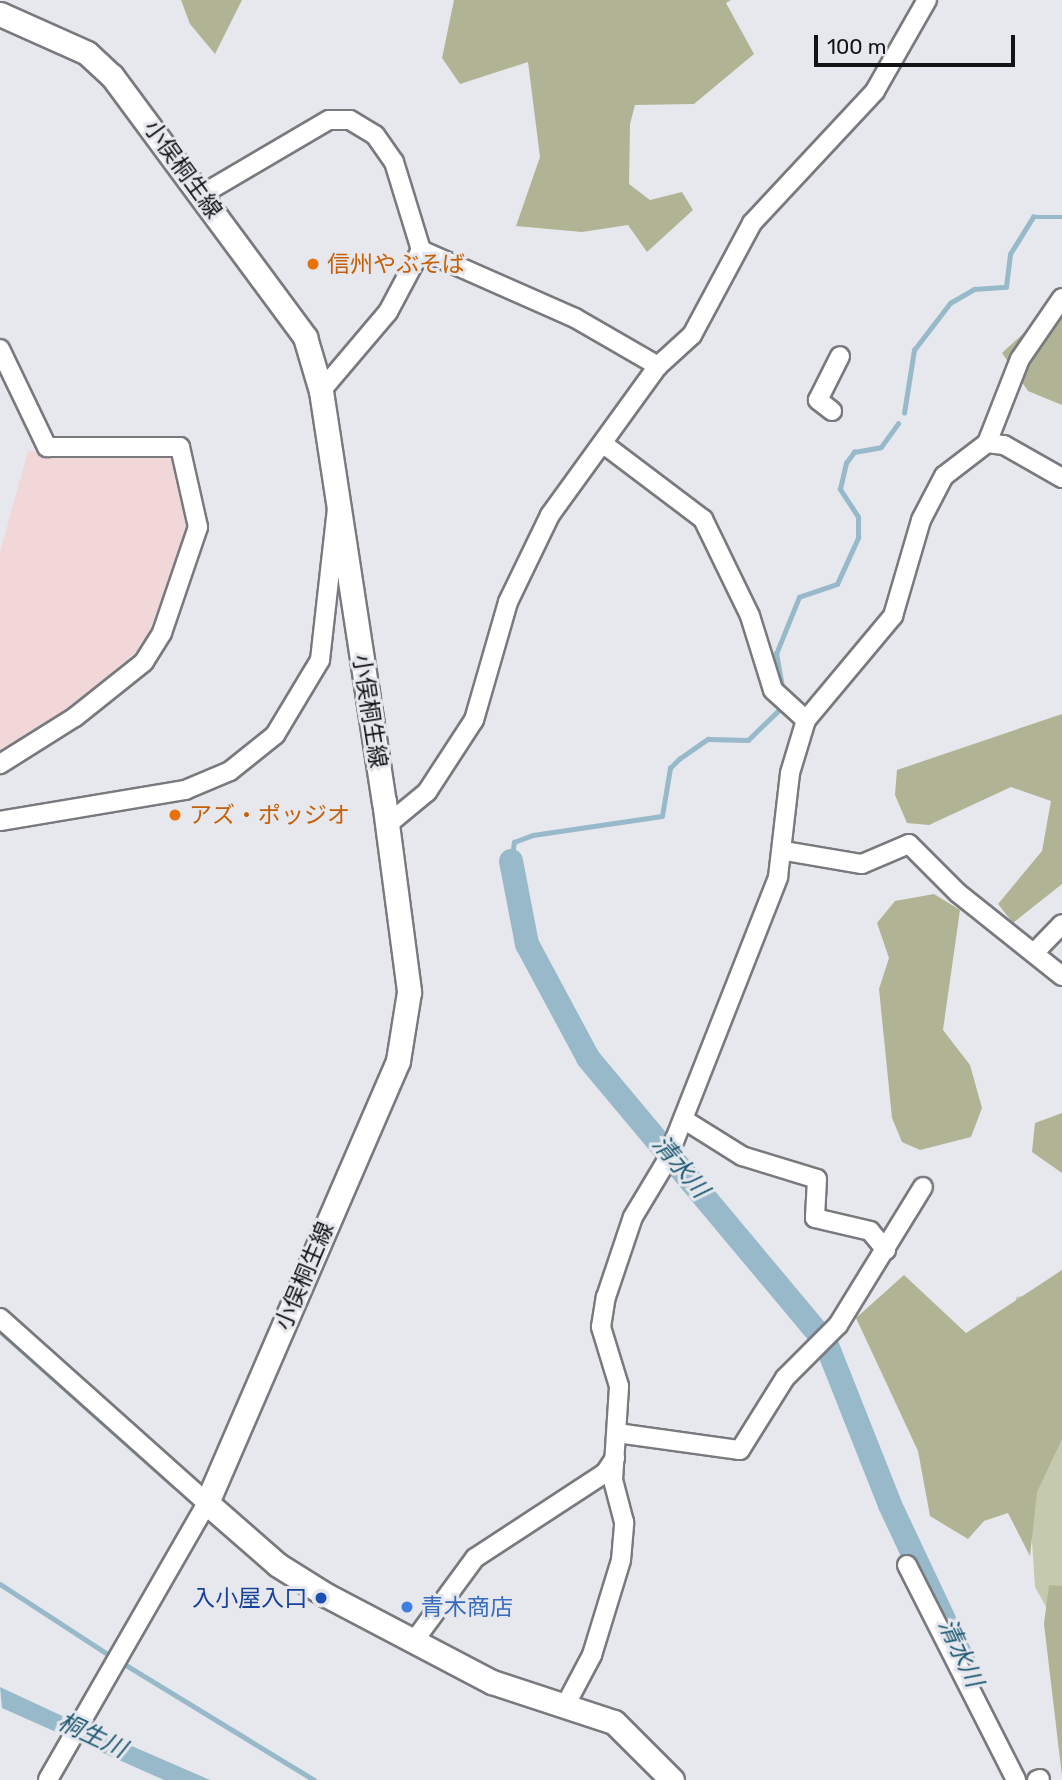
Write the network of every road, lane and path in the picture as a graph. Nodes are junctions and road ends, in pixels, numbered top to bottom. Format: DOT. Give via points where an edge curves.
graph roads {
  1 [pos="928,0"];
  2 [pos="0,14"];
  3 [pos="201,195"];
  4 [pos="421,250"];
  5 [pos="1062,298"];
  6 [pos="0,349"];
  7 [pos="840,356"];
  8 [pos="658,366"];
  9 [pos="321,391"];
  10 [pos="832,411"];
  11 [pos="987,443"];
  12 [pos="605,445"];
  13 [pos="1062,478"];
  14 [pos="337,508"];
  15 [pos="806,720"];
  16 [pos="0,764"];
  17 [pos="0,821"];
  18 [pos="387,825"];
  19 [pos="785,851"];
  20 [pos="1062,925"];
  21 [pos="1034,953"];
  22 [pos="1062,976"];
  23 [pos="683,1119"];
  24 [pos="923,1187"];
  25 [pos="886,1250"];
  26 [pos="0,1318"];
  27 [pos="617,1433"];
  28 [pos="615,1458"];
  29 [pos="208,1503"];
  30 [pos="907,1565"];
  31 [pos="414,1641"];
  32 [pos="565,1706"];
  33 [pos="48,1780"];
  34 [pos="672,1780"];
  35 [pos="1016,1780"];
  1 -- 8 [label="street" via="876,91 752,223 692,335"];
  2 -- 3 [label="main road, 小俣桐生線" via="87,53 112,76"];
  3 -- 4 [label="street" via="329,120 344,118 369,129 394,162"];
  3 -- 9 [label="main road, 小俣桐生線" via="294,319"];
  4 -- 8 [label="street" via="575,318"];
  4 -- 9 [label="street" via="388,312"];
  5 -- 11 [label="street" via="1020,359"];
  6 -- 16 [label="street" via="47,447 180,447 198,527 162,633 144,662 75,717"];
  7 -- 10 [label="street" via="818,400"];
  8 -- 12 [label="street"];
  9 -- 14 [label="main road, 小俣桐生線"];
  11 -- 13 [label="street" via="1003,444"];
  11 -- 15 [label="street" via="944,476 921,520 893,616"];
  12 -- 15 [label="street" via="703,519 751,616 773,690"];
  12 -- 18 [label="street" via="533,543 474,720 427,792"];
  14 -- 17 [label="street" via="320,660 275,735 230,771 185,790"];
  14 -- 18 [label="main road, 小俣桐生線"];
  15 -- 19 [label="street" via="790,773"];
  18 -- 29 [label="main road, 小俣桐生線" via="409,992 398,1061"];
  19 -- 21 [label="street" via="862,864 909,844"];
  19 -- 23 [label="street"];
  20 -- 21 [label="street"];
  21 -- 22 [label="street"];
  23 -- 25 [label="street" via="742,1156 817,1179 815,1218 870,1231"];
  23 -- 27 [label="street" via="666,1162 633,1217 606,1297 601,1327 619,1386"];
  24 -- 25 [label="street"];
  25 -- 27 [label="street" via="823,1345 785,1378 740,1451"];
  26 -- 29 [label="street"];
  27 -- 28 [label="street"];
  28 -- 31 [label="street" via="605,1473 475,1558"];
  28 -- 32 [label="street" via="624,1522 621,1560 592,1655"];
  29 -- 31 [label="main road" via="294,1576"];
  29 -- 33 [label="street"];
  30 -- 35 [label="street"];
  31 -- 32 [label="main road" via="492,1682"];
  32 -- 34 [label="main road" via="623,1728"];
}
